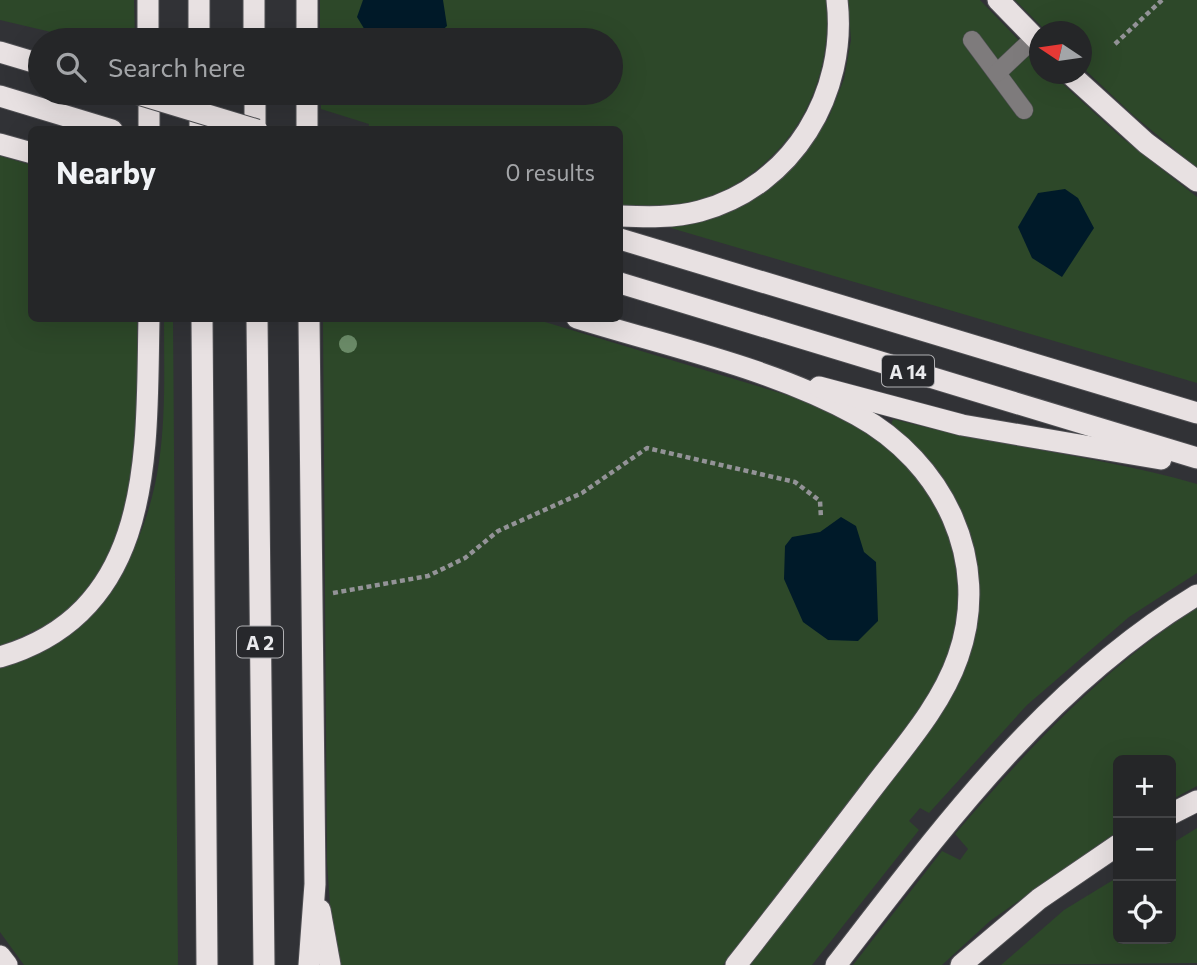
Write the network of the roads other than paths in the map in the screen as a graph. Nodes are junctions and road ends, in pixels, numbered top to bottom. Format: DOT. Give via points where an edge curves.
graph roads {
  1 [pos="148,0"];
  2 [pos="199,0"];
  3 [pos="254,0"];
  4 [pos="307,0"];
  5 [pos="837,0"];
  6 [pos="998,0"];
  7 [pos="148,28"];
  8 [pos="199,28"];
  9 [pos="254,28"];
  10 [pos="307,28"];
  11 [pos="1029,33"];
  12 [pos="972,40"];
  13 [pos="1029,47"];
  14 [pos="0,52"];
  15 [pos="28,60"];
  16 [pos="996,73"];
  17 [pos="1081,84"];
  18 [pos="0,96"];
  19 [pos="28,104"];
  20 [pos="30,105"];
  21 [pos="149,105"];
  22 [pos="174,105"];
  23 [pos="200,105"];
  24 [pos="255,105"];
  25 [pos="307,105"];
  26 [pos="1024,110"];
  27 [pos="99,126"];
  28 [pos="149,126"];
  29 [pos="200,126"];
  30 [pos="243,126"];
  31 [pos="256,126"];
  32 [pos="307,126"];
  33 [pos="0,144"];
  34 [pos="28,152"];
  35 [pos="1197,181"];
  36 [pos="623,216"];
  37 [pos="623,240"];
  38 [pos="623,284"];
  39 [pos="149,322"];
  40 [pos="202,322"];
  41 [pos="257,322"];
  42 [pos="309,322"];
  43 [pos="591,322"];
  44 [pos="755,373"];
  45 [pos="1197,413"];
  46 [pos="1197,458"];
  47 [pos="1197,465"];
  48 [pos="1197,595"];
  49 [pos="0,657"];
  50 [pos="1197,801"];
  51 [pos="1176,812"];
  52 [pos="1113,848"];
  53 [pos="315,884"];
  54 [pos="0,956"];
  55 [pos="7,965"];
  56 [pos="207,965"];
  57 [pos="264,965"];
  58 [pos="309,965"];
  59 [pos="330,965"];
  60 [pos="736,965"];
  61 [pos="835,965"];
  62 [pos="961,965"];
  1 -- 7 [label="highway"];
  2 -- 8 [label="highway"];
  3 -- 9 [label="highway"];
  4 -- 10 [label="highway"];
  5 -- 36 [label="highway" via="838,39 831,82 817,117 784,162 744,192 701,211"];
  6 -- 11 [label="highway"];
  12 -- 16 [label="lane"];
  13 -- 16 [label="lane"];
  14 -- 15 [label="highway"];
  16 -- 26 [label="lane"];
  17 -- 35 [label="highway"];
  18 -- 19 [label="highway"];
  20 -- 27 [label="highway"];
  21 -- 28 [label="highway"];
  22 -- 30 [label="highway, bridge"];
  23 -- 29 [label="highway"];
  24 -- 31 [label="highway"];
  25 -- 32 [label="highway"];
  33 -- 34 [label="highway"];
  37 -- 45 [label="highway, A 14"];
  38 -- 46 [label="highway, A 14"];
  39 -- 49 [label="highway" via="142,483 118,563 93,597 60,628"];
  40 -- 56 [label="highway"];
  41 -- 57 [label="highway, A 2"];
  42 -- 53 [label="highway"];
  43 -- 44 [label="highway"];
  44 -- 47 [label="highway" via="962,425"];
  44 -- 60 [label="highway" via="857,415 914,456 952,511 965,553 969,597 961,649 937,701"];
  48 -- 61 [label="highway" via="1129,641 1026,732 979,783"];
  50 -- 51 [label="highway"];
  52 -- 62 [label="highway" via="1040,899"];
  53 -- 58 [label="highway"];
  53 -- 59 [label="highway"];
  54 -- 55 [label="highway"];
}
